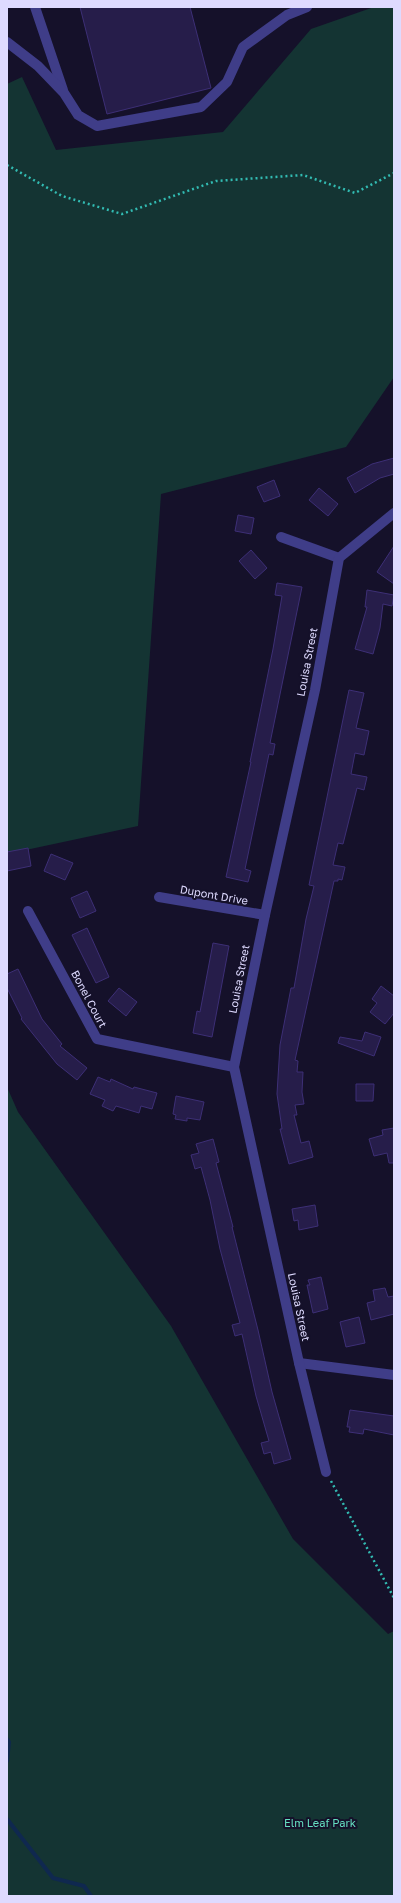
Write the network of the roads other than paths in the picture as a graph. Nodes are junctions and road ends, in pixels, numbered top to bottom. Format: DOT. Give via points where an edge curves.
graph roads {
  1 [pos="35,7"];
  2 [pos="307,7"];
  3 [pos="7,42"];
  4 [pos="64,93"];
  5 [pos="394,513"];
  6 [pos="281,537"];
  7 [pos="339,558"];
  8 [pos="159,897"];
  9 [pos="28,911"];
  10 [pos="265,915"];
  11 [pos="234,1067"];
  12 [pos="299,1363"];
  13 [pos="394,1375"];
  14 [pos="326,1472"];
  1 -- 4 [label="street"];
  2 -- 4 [label="street" via="288,14 242,47 227,82 201,107 97,126 78,115"];
  3 -- 4 [label="street" via="38,66"];
  5 -- 7 [label="street"];
  6 -- 7 [label="street"];
  7 -- 10 [label="street, Louisa Street" via="315,690"];
  8 -- 10 [label="street, Dupont Drive"];
  9 -- 11 [label="street, Bonel Court" via="97,1039"];
  10 -- 11 [label="street, Louisa Street"];
  11 -- 12 [label="street, Louisa Street"];
  12 -- 13 [label="street"];
  12 -- 14 [label="street, Louisa Street"];
}
